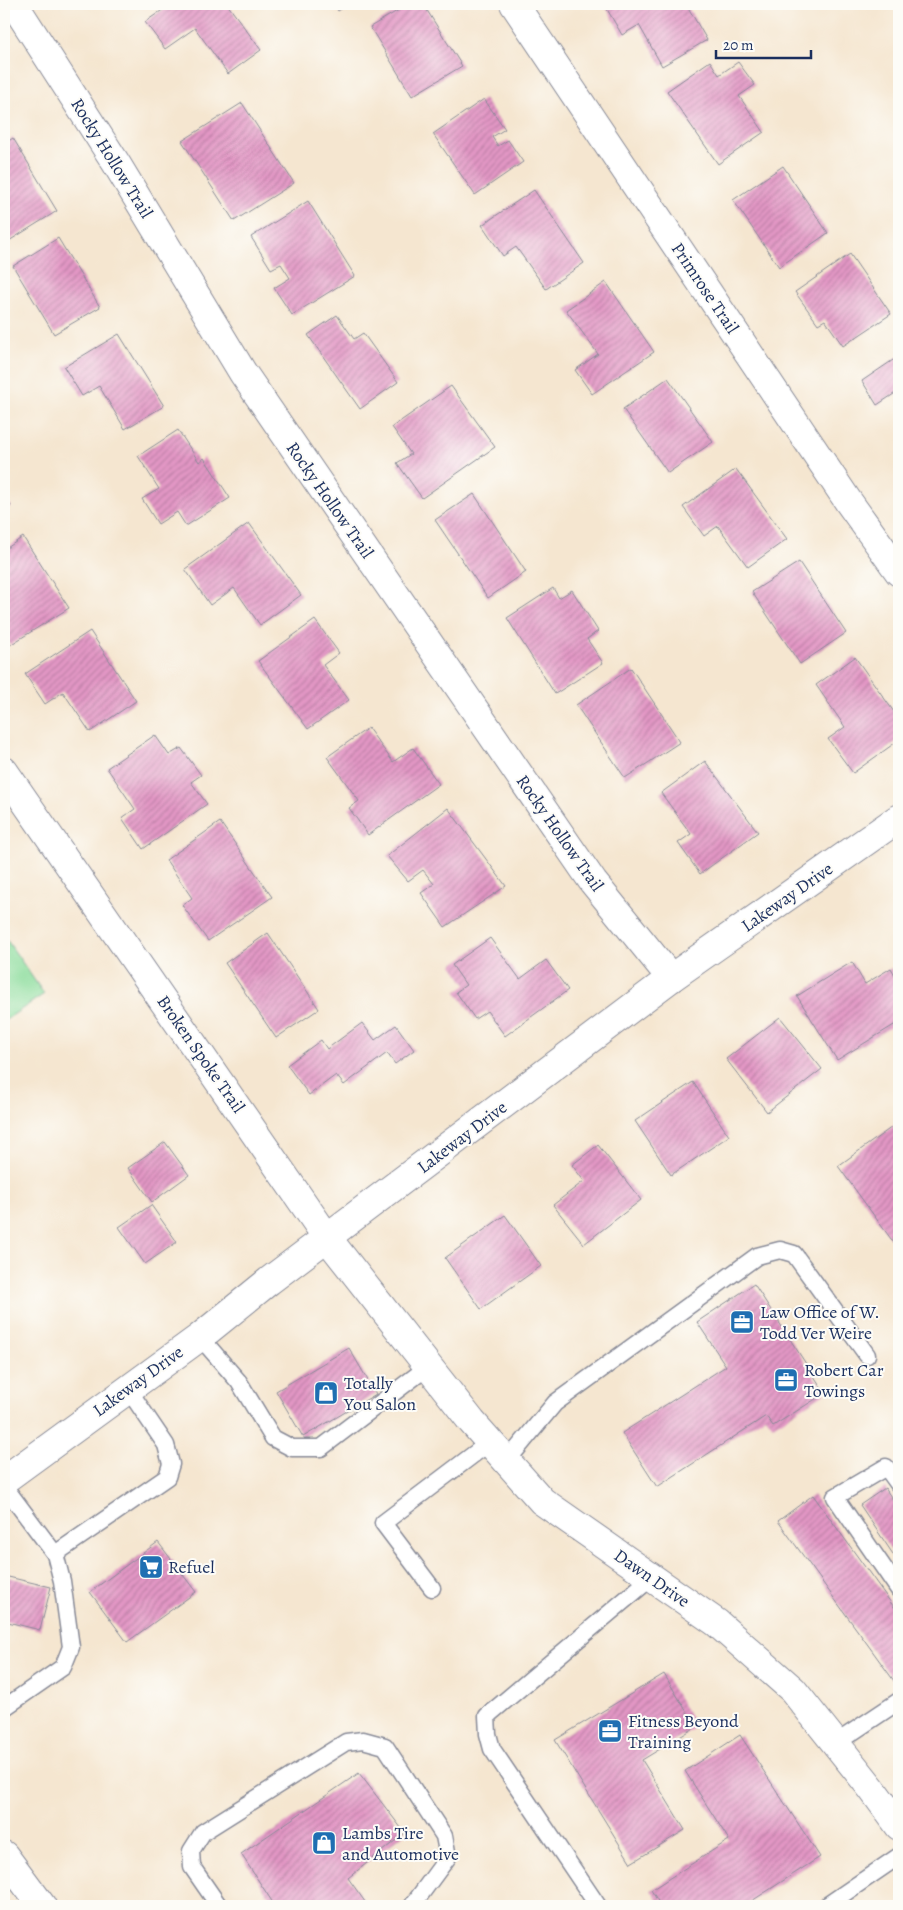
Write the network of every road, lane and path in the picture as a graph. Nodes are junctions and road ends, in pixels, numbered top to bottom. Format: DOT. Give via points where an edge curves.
graph roads {
  1 [pos="14,4"];
  2 [pos="514,4"];
  3 [pos="899,572"];
  4 [pos="4,771"];
  5 [pos="899,818"];
  6 [pos="671,978"];
  7 [pos="328,1239"];
  8 [pos="404,1333"];
  9 [pos="200,1337"];
  10 [pos="867,1354"];
  11 [pos="429,1366"];
  12 [pos="128,1389"];
  13 [pos="499,1452"];
  14 [pos="4,1480"];
  15 [pos="4,1486"];
  16 [pos="899,1486"];
  17 [pos="55,1554"];
  18 [pos="652,1578"];
  19 [pos="432,1588"];
  20 [pos="899,1590"];
  21 [pos="899,1701"];
  22 [pos="4,1708"];
  23 [pos="836,1743"];
  24 [pos="899,1826"];
  25 [pos="4,1855"];
  26 [pos="899,1856"];
  27 [pos="42,1906"];
  28 [pos="219,1906"];
  29 [pos="412,1906"];
  30 [pos="598,1906"];
  31 [pos="826,1906"];
  1 -- 6 [label="street, Rocky Hollow Trail" via="116,163 243,373 593,882"];
  2 -- 3 [label="street, Primrose Trail"];
  4 -- 7 [label="street, Broken Spoke Trail"];
  5 -- 6 [label="street, Lakeway Drive"];
  6 -- 7 [label="street, Lakeway Drive"];
  7 -- 8 [label="street, Broken Spoke Trail"];
  7 -- 9 [label="street, Lakeway Drive" via="269,1281"];
  8 -- 11 [label="street, Dawn Drive"];
  9 -- 11 [label="lane" via="238,1382 273,1438 292,1448 321,1448"];
  9 -- 12 [label="street, Lakeway Drive"];
  10 -- 13 [label="lane" via="794,1254 780,1250 757,1256 556,1403"];
  11 -- 13 [label="street, Dawn Drive"];
  12 -- 14 [label="street, Lakeway Drive"];
  12 -- 17 [label="lane" via="166,1445 171,1464 168,1477"];
  13 -- 18 [label="street, Dawn Drive" via="542,1501"];
  13 -- 19 [label="lane" via="383,1523"];
  15 -- 17 [label="lane"];
  16 -- 20 [label="lane" via="886,1467 835,1497"];
  17 -- 22 [label="lane" via="72,1647 63,1667"];
  18 -- 23 [label="street, Dawn Drive" via="717,1623 793,1690"];
  18 -- 30 [label="lane" via="487,1716 492,1749"];
  21 -- 23 [label="lane"];
  23 -- 24 [label="street, Dawn Drive"];
  25 -- 27 [label="street"];
  26 -- 31 [label="lane"];
  28 -- 29 [label="lane" via="192,1867 191,1851 203,1832 346,1742 364,1740 385,1746 444,1836 448,1857"];
}
